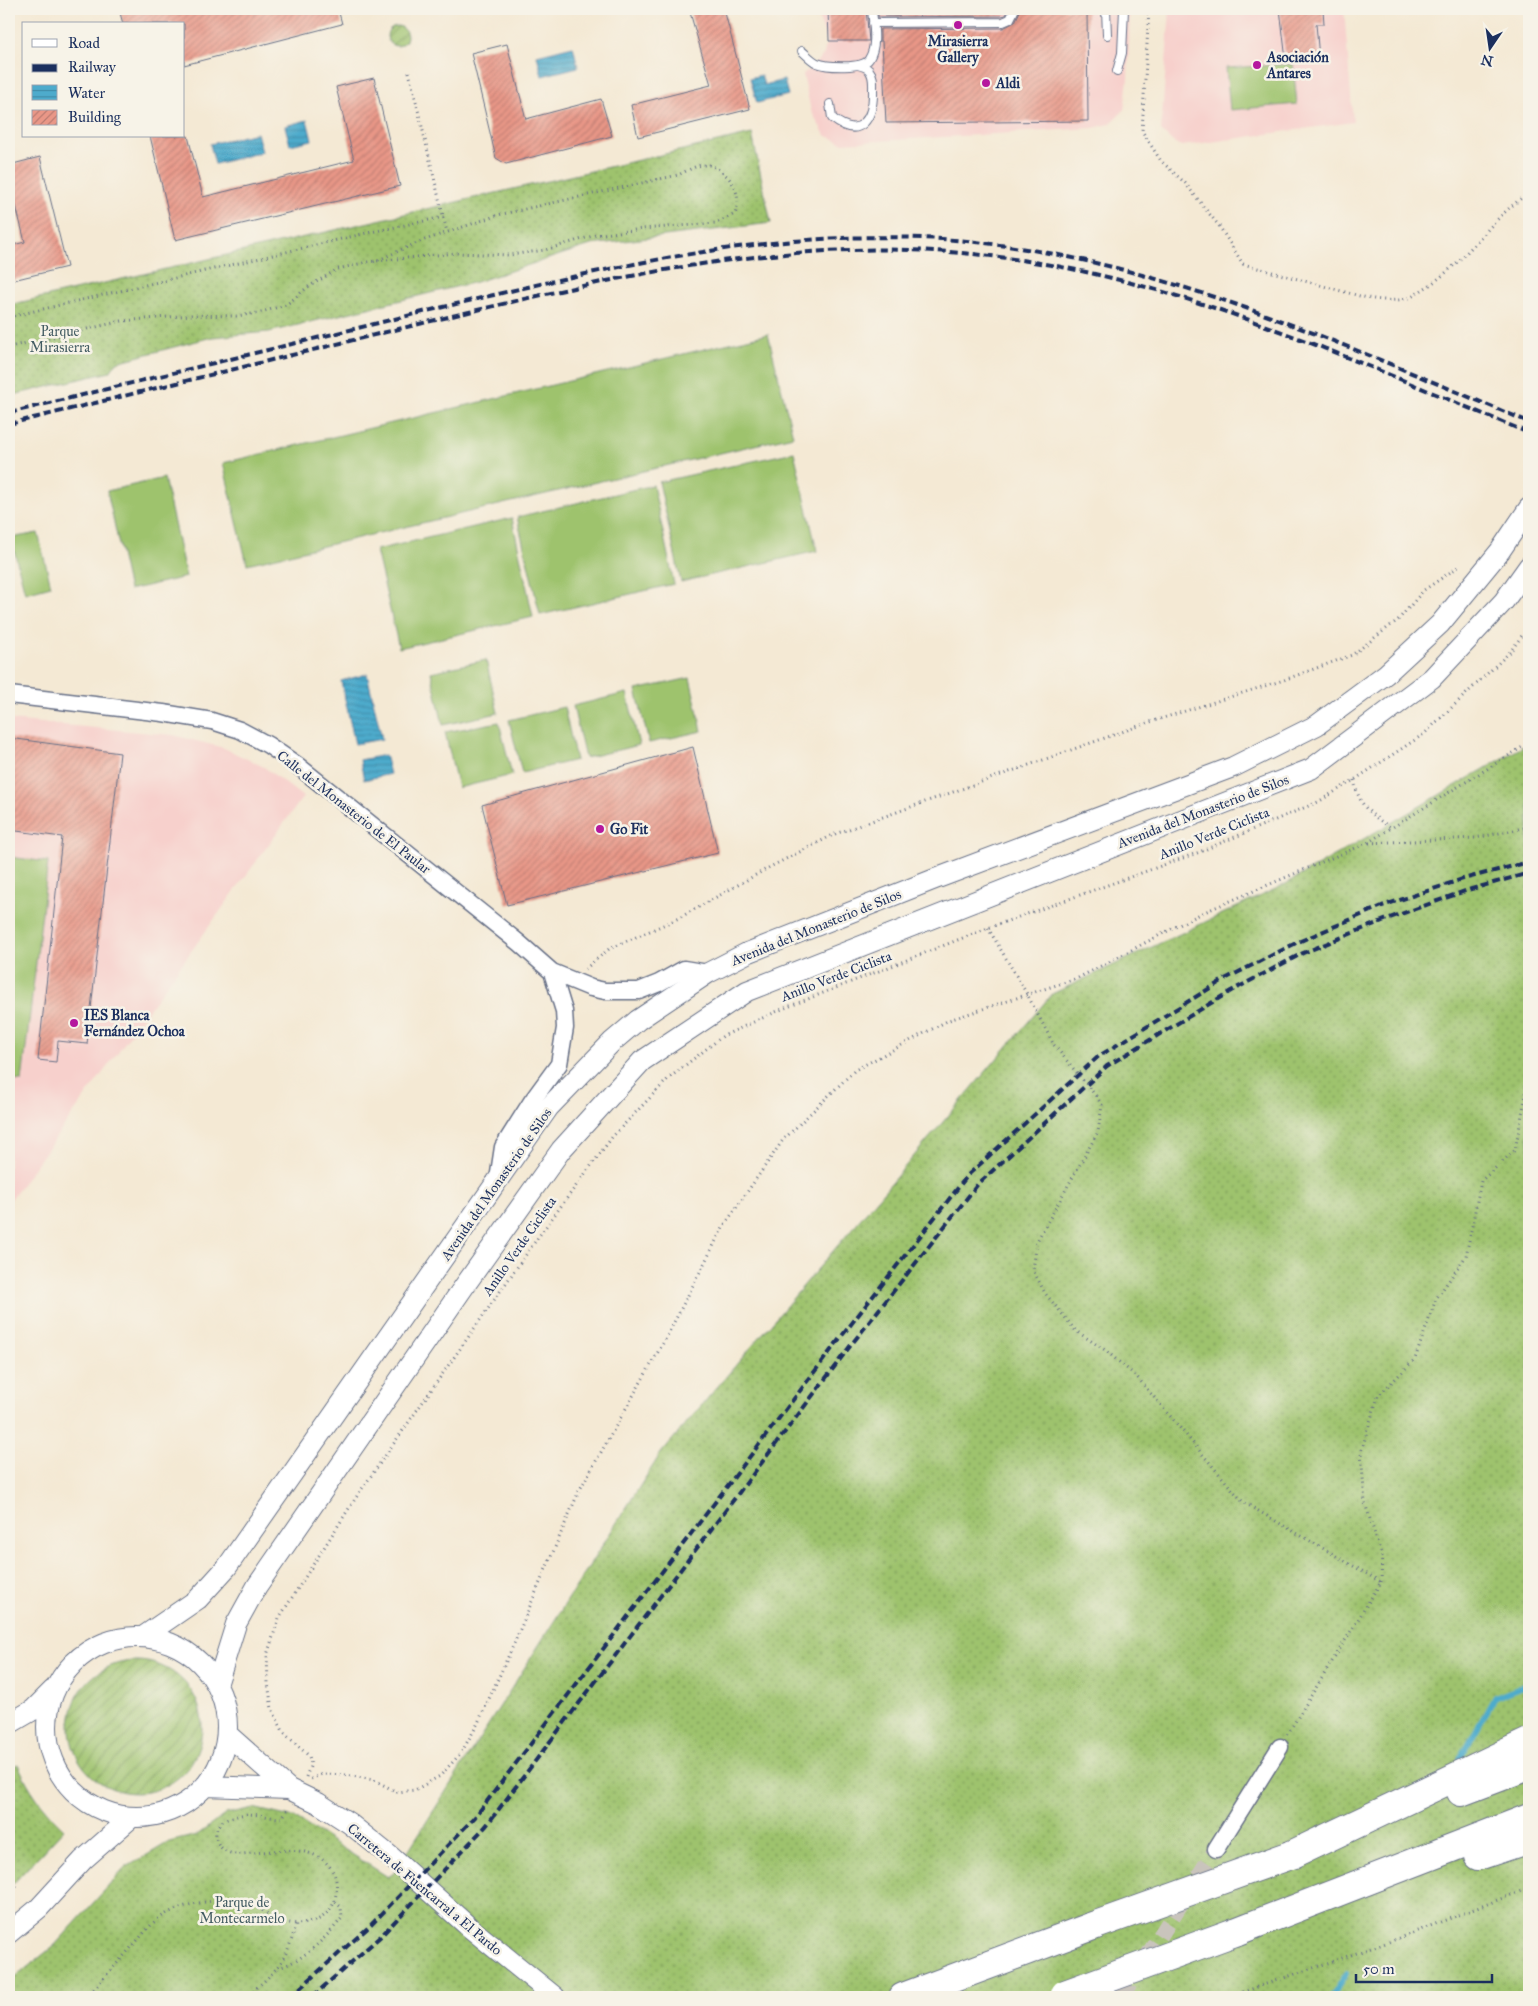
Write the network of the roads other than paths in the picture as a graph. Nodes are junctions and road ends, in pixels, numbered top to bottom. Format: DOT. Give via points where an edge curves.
graph roads {
  1 [pos="872,9"];
  2 [pos="1015,9"];
  3 [pos="1106,9"];
  4 [pos="1124,9"];
  5 [pos="873,22"];
  6 [pos="1107,35"];
  7 [pos="873,46"];
  8 [pos="802,51"];
  9 [pos="858,65"];
  10 [pos="1117,71"];
  11 [pos="873,77"];
  12 [pos="830,104"];
  13 [pos="1529,508"];
  14 [pos="1529,566"];
  15 [pos="9,695"];
  16 [pos="552,972"];
  17 [pos="708,974"];
  18 [pos="498,1180"];
  19 [pos="144,1636"];
  20 [pos="217,1685"];
  21 [pos="55,1688"];
  22 [pos="9,1724"];
  23 [pos="227,1734"];
  24 [pos="1529,1742"];
  25 [pos="1280,1747"];
  26 [pos="1529,1766"];
  27 [pos="205,1786"];
  28 [pos="296,1788"];
  29 [pos="132,1817"];
  30 [pos="1529,1818"];
  31 [pos="1529,1839"];
  32 [pos="1216,1849"];
  33 [pos="1291,1855"];
  34 [pos="1235,1932"];
  35 [pos="9,1933"];
  36 [pos="1060,1995"];
  37 [pos="555,1997"];
  38 [pos="903,1997"];
  1 -- 5 [label="lane"];
  2 -- 5 [label="lane" via="1010,19 1002,22"];
  3 -- 6 [label="lane"];
  4 -- 10 [label="lane" via="1122,53"];
  5 -- 7 [label="lane"];
  7 -- 9 [label="lane" via="869,59"];
  7 -- 11 [label="lane"];
  8 -- 9 [label="lane" via="820,64"];
  9 -- 11 [label="lane"];
  11 -- 12 [label="lane" via="872,112 864,124 854,128 842,125 832,118"];
  13 -- 17 [label="street, Avenida del Monasterio de Silos" via="1500,551 1440,624 1386,674 1317,725 1232,767 747,953"];
  14 -- 20 [label="street, Avenida del Monasterio de Silos" via="1504,600 1432,678 1311,769 747,991 642,1061 561,1150 257,1586 236,1624"];
  15 -- 16 [label="street, Calle del Monasterio de El Paular" via="180,715 240,730 297,764"];
  16 -- 17 [label="street, Calle del Monasterio de El Paular" via="592,988 627,992 648,988 684,969"];
  16 -- 18 [label="street" via="564,1011 565,1028 559,1064 503,1147"];
  17 -- 18 [label="street, Avenida del Monasterio de Silos" via="638,1020 598,1056 549,1107"];
  18 -- 19 [label="street, Avenida del Monasterio de Silos" via="227,1567 198,1599"];
  19 -- 20 [label="street" via="173,1644 199,1661"];
  19 -- 21 [label="street" via="101,1644 82,1655 66,1670"];
  20 -- 23 [label="street" via="224,1700"];
  21 -- 22 [label="street" via="33,1710"];
  21 -- 29 [label="street" via="48,1709 47,1740 57,1769 76,1793 101,1810"];
  23 -- 27 [label="street" via="221,1762"];
  23 -- 28 [label="street, Carretera de Fuencarral a El Pardo"];
  24 -- 33 [label="highway"];
  25 -- 32 [label="street"];
  26 -- 33 [label="highway"];
  27 -- 28 [label="street, Carretera de Fuencarral a El Pardo"];
  27 -- 29 [label="street" via="172,1810"];
  28 -- 37 [label="street, Carretera de Fuencarral a El Pardo" via="349,1823 390,1856 476,1934"];
  29 -- 35 [label="street"];
  30 -- 34 [label="highway"];
  31 -- 34 [label="highway"];
  33 -- 38 [label="highway, bridge"];
  34 -- 36 [label="highway, bridge"];
}
